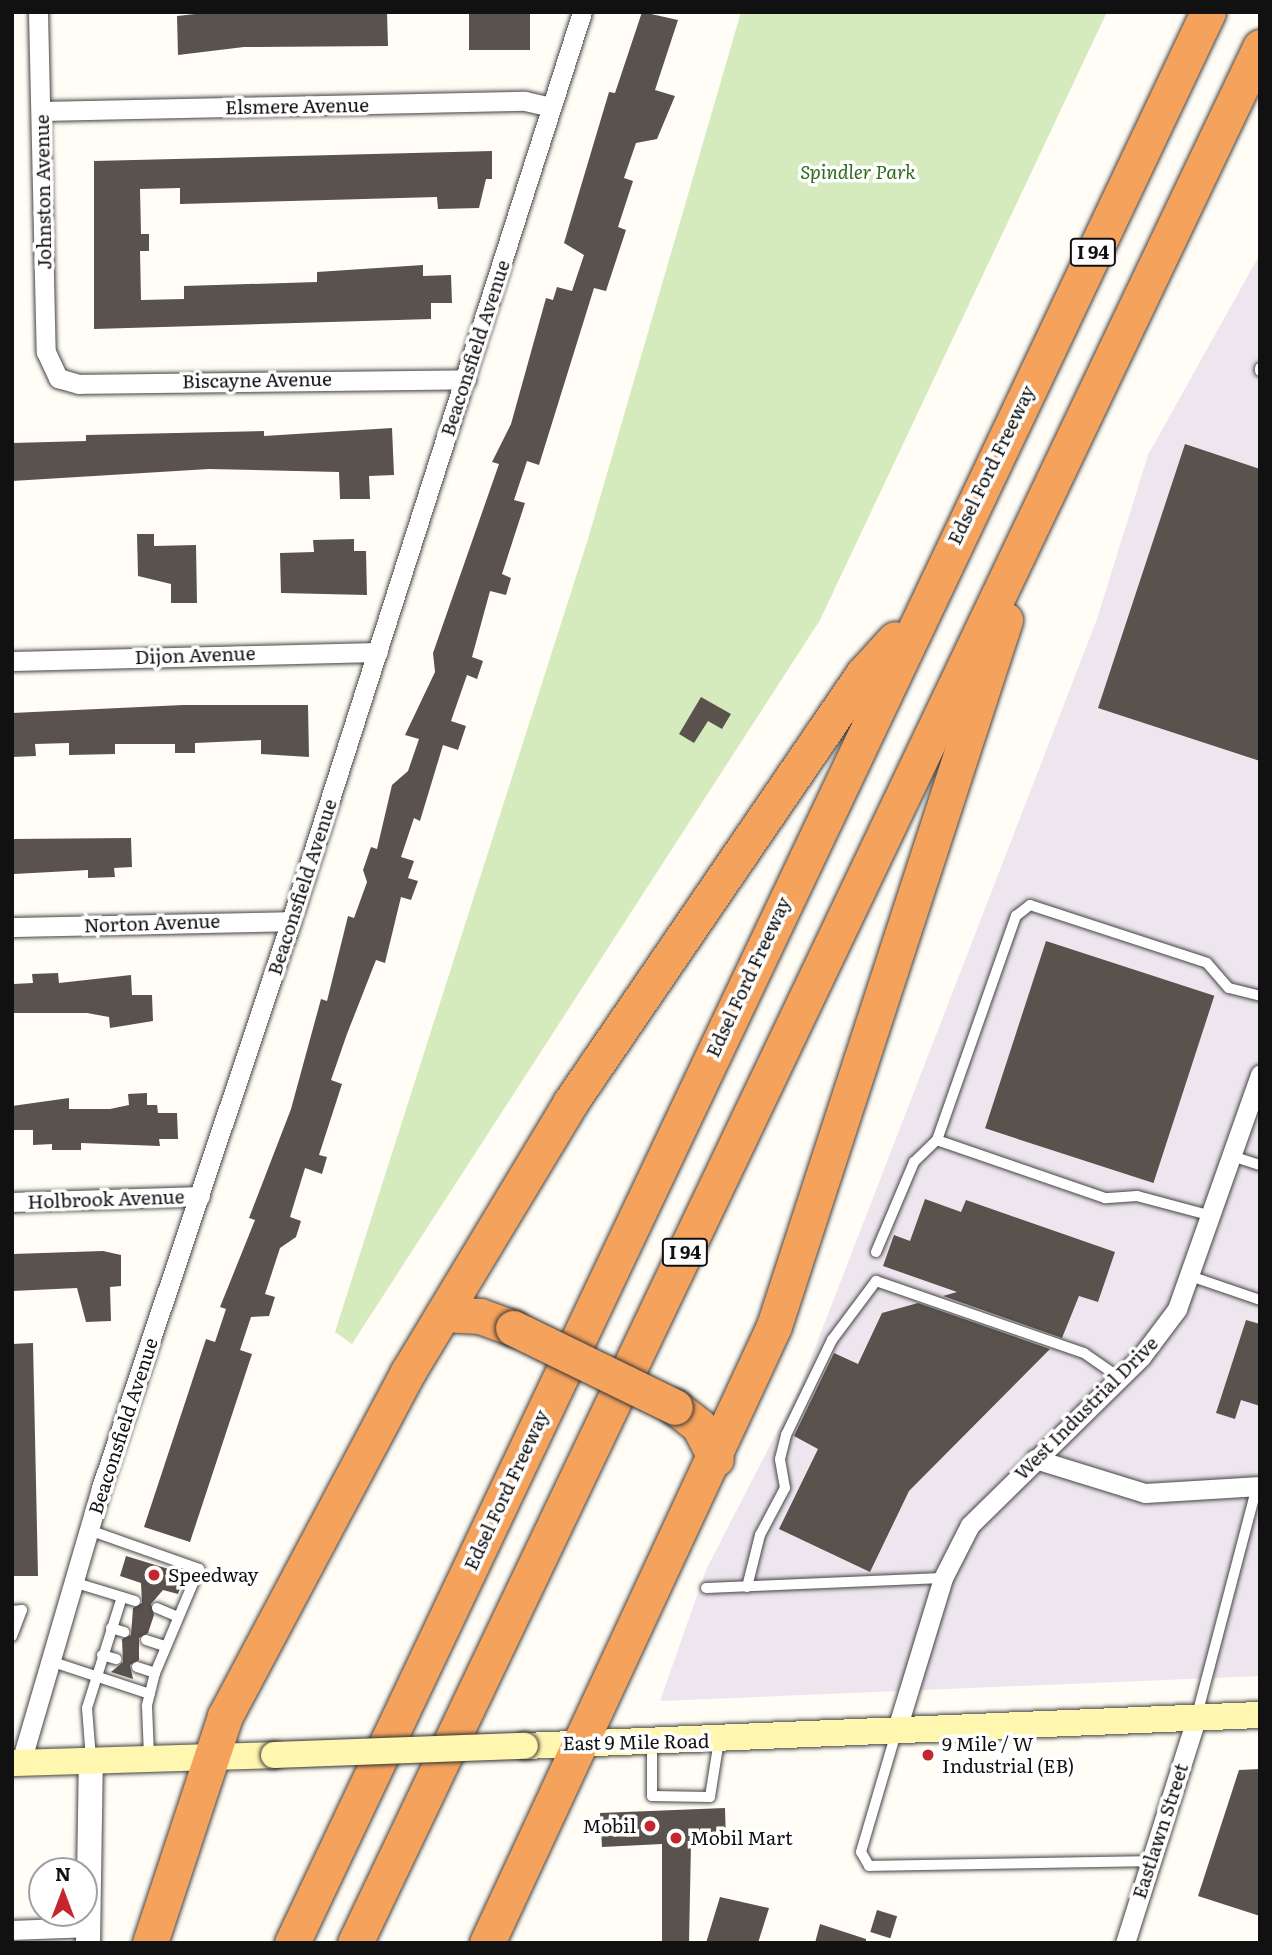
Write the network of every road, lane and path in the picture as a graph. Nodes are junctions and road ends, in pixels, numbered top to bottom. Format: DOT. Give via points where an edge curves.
graph roads {
  1 [pos="38,12"];
  2 [pos="582,12"];
  3 [pos="1208,12"];
  4 [pos="1260,47"];
  5 [pos="551,107"];
  6 [pos="41,111"];
  7 [pos="51,371"];
  8 [pos="466,379"];
  9 [pos="1015,561"];
  10 [pos="917,616"];
  11 [pos="378,652"];
  12 [pos="12,661"];
  13 [pos="291,921"];
  14 [pos="12,927"];
  15 [pos="1260,996"];
  16 [pos="1260,1074"];
  17 [pos="1255,1105"];
  18 [pos="937,1140"];
  19 [pos="1232,1156"];
  20 [pos="1260,1165"];
  21 [pos="200,1196"];
  22 [pos="12,1202"];
  23 [pos="1213,1216"];
  24 [pos="876,1252"];
  25 [pos="1193,1277"];
  26 [pos="1260,1300"];
  27 [pos="443,1314"];
  28 [pos="1120,1378"];
  29 [pos="716,1459"];
  30 [pos="1035,1459"];
  31 [pos="1258,1486"];
  32 [pos="89,1530"];
  33 [pos="943,1578"];
  34 [pos="73,1582"];
  35 [pos="747,1587"];
  36 [pos="706,1588"];
  37 [pos="122,1597"];
  38 [pos="135,1601"];
  39 [pos="157,1608"];
  40 [pos="12,1611"];
  41 [pos="178,1616"];
  42 [pos="111,1628"];
  43 [pos="124,1632"];
  44 [pos="12,1636"];
  45 [pos="146,1640"];
  46 [pos="164,1646"];
  47 [pos="102,1655"];
  48 [pos="116,1659"];
  49 [pos="50,1661"];
  50 [pos="137,1667"];
  51 [pos="155,1673"];
  52 [pos="95,1677"];
  53 [pos="150,1694"];
  54 [pos="1260,1715"];
  55 [pos="1196,1719"];
  56 [pos="896,1732"];
  57 [pos="719,1740"];
  58 [pos="585,1742"];
  59 [pos="652,1742"];
  60 [pos="207,1759"];
  61 [pos="17,1762"];
  62 [pos="91,1762"];
  63 [pos="149,1762"];
  64 [pos="1151,1861"];
  65 [pos="12,1930"];
  66 [pos="89,1935"];
  67 [pos="150,1943"];
  68 [pos="292,1943"];
  69 [pos="355,1943"];
  70 [pos="487,1943"];
  71 [pos="1125,1943"];
  1 -- 6 [label="street, Johnston Avenue"];
  2 -- 5 [label="street, Beaconsfield Avenue"];
  3 -- 10 [label="highway, Edsel Ford Freeway / I 94"];
  4 -- 9 [label="highway, I 94"];
  5 -- 6 [label="street, Elsmere Avenue" via="525,101"];
  5 -- 8 [label="street, Beaconsfield Avenue"];
  6 -- 7 [label="street, Johnston Avenue"];
  7 -- 8 [label="street, Biscayne Avenue" via="79,384"];
  8 -- 11 [label="street, Beaconsfield Avenue"];
  9 -- 29 [label="highway" via="1002,641 939,808 794,1272"];
  9 -- 69 [label="highway, I 94"];
  10 -- 27 [label="highway" via="863,674 570,1103"];
  10 -- 68 [label="highway, Edsel Ford Freeway / I 94"];
  11 -- 12 [label="street, Dijon Avenue"];
  11 -- 13 [label="street, Beaconsfield Avenue"];
  13 -- 14 [label="street, Norton Avenue"];
  13 -- 21 [label="street, Beaconsfield Avenue"];
  15 -- 18 [label="lane" via="1228,988 1207,963 1030,905 1016,916"];
  16 -- 17 [label="street, West Industrial Drive"];
  17 -- 19 [label="street, West Industrial Drive"];
  18 -- 23 [label="lane" via="1105,1198 1138,1196"];
  18 -- 24 [label="lane" via="914,1162"];
  19 -- 20 [label="lane"];
  19 -- 23 [label="street, West Industrial Drive"];
  21 -- 22 [label="street, Holbrook Avenue"];
  21 -- 32 [label="street, Beaconsfield Avenue"];
  23 -- 25 [label="street, West Industrial Drive"];
  25 -- 26 [label="lane"];
  25 -- 28 [label="street, West Industrial Drive" via="1162,1332"];
  27 -- 29 [label="highway, bridge" via="480,1316 513,1328 675,1407 699,1426"];
  27 -- 60 [label="highway" via="305,1556"];
  28 -- 30 [label="street, West Industrial Drive"];
  28 -- 35 [label="lane" via="1084,1353 876,1281 832,1340 786,1434 780,1459 785,1488 760,1535"];
  29 -- 58 [label="highway"];
  30 -- 31 [label="street" via="1145,1493"];
  30 -- 33 [label="street, West Industrial Drive" via="970,1525"];
  31 -- 55 [label="lane"];
  32 -- 34 [label="street, Beaconsfield Avenue"];
  32 -- 41 [label="lane" via="199,1569"];
  33 -- 35 [label="lane"];
  33 -- 56 [label="street, West Industrial Drive"];
  34 -- 37 [label="lane"];
  34 -- 49 [label="street, Beaconsfield Avenue"];
  35 -- 36 [label="lane"];
  37 -- 38 [label="lane"];
  37 -- 42 [label="lane"];
  39 -- 41 [label="lane"];
  40 -- 44 [label="lane" via="22,1610"];
  41 -- 46 [label="lane"];
  42 -- 43 [label="lane"];
  42 -- 47 [label="lane"];
  45 -- 46 [label="lane"];
  46 -- 51 [label="lane"];
  47 -- 48 [label="lane"];
  47 -- 52 [label="lane"];
  49 -- 52 [label="lane"];
  49 -- 61 [label="street, Beaconsfield Avenue"];
  50 -- 51 [label="lane"];
  51 -- 53 [label="lane"];
  52 -- 53 [label="lane"];
  52 -- 62 [label="lane" via="87,1708"];
  53 -- 63 [label="lane"];
  54 -- 55 [label="main road, East 9 Mile Road"];
  55 -- 56 [label="main road, East 9 Mile Road"];
  55 -- 64 [label="street, Eastlawn Street"];
  56 -- 57 [label="main road, East 9 Mile Road"];
  56 -- 64 [label="lane" via="861,1853 869,1867"];
  57 -- 59 [label="main road, East 9 Mile Road"];
  57 -- 59 [label="lane" via="710,1797 652,1796"];
  58 -- 59 [label="main road, East 9 Mile Road"];
  58 -- 60 [label="main road, East 9 Mile Road, bridge"];
  58 -- 70 [label="highway"];
  60 -- 63 [label="main road, East 9 Mile Road"];
  60 -- 67 [label="highway"];
  61 -- 62 [label="main road, East 9 Mile Road"];
  62 -- 63 [label="main road, East 9 Mile Road"];
  62 -- 66 [label="street"];
  64 -- 71 [label="street, Eastlawn Street"];
  65 -- 66 [label="street"];
}
